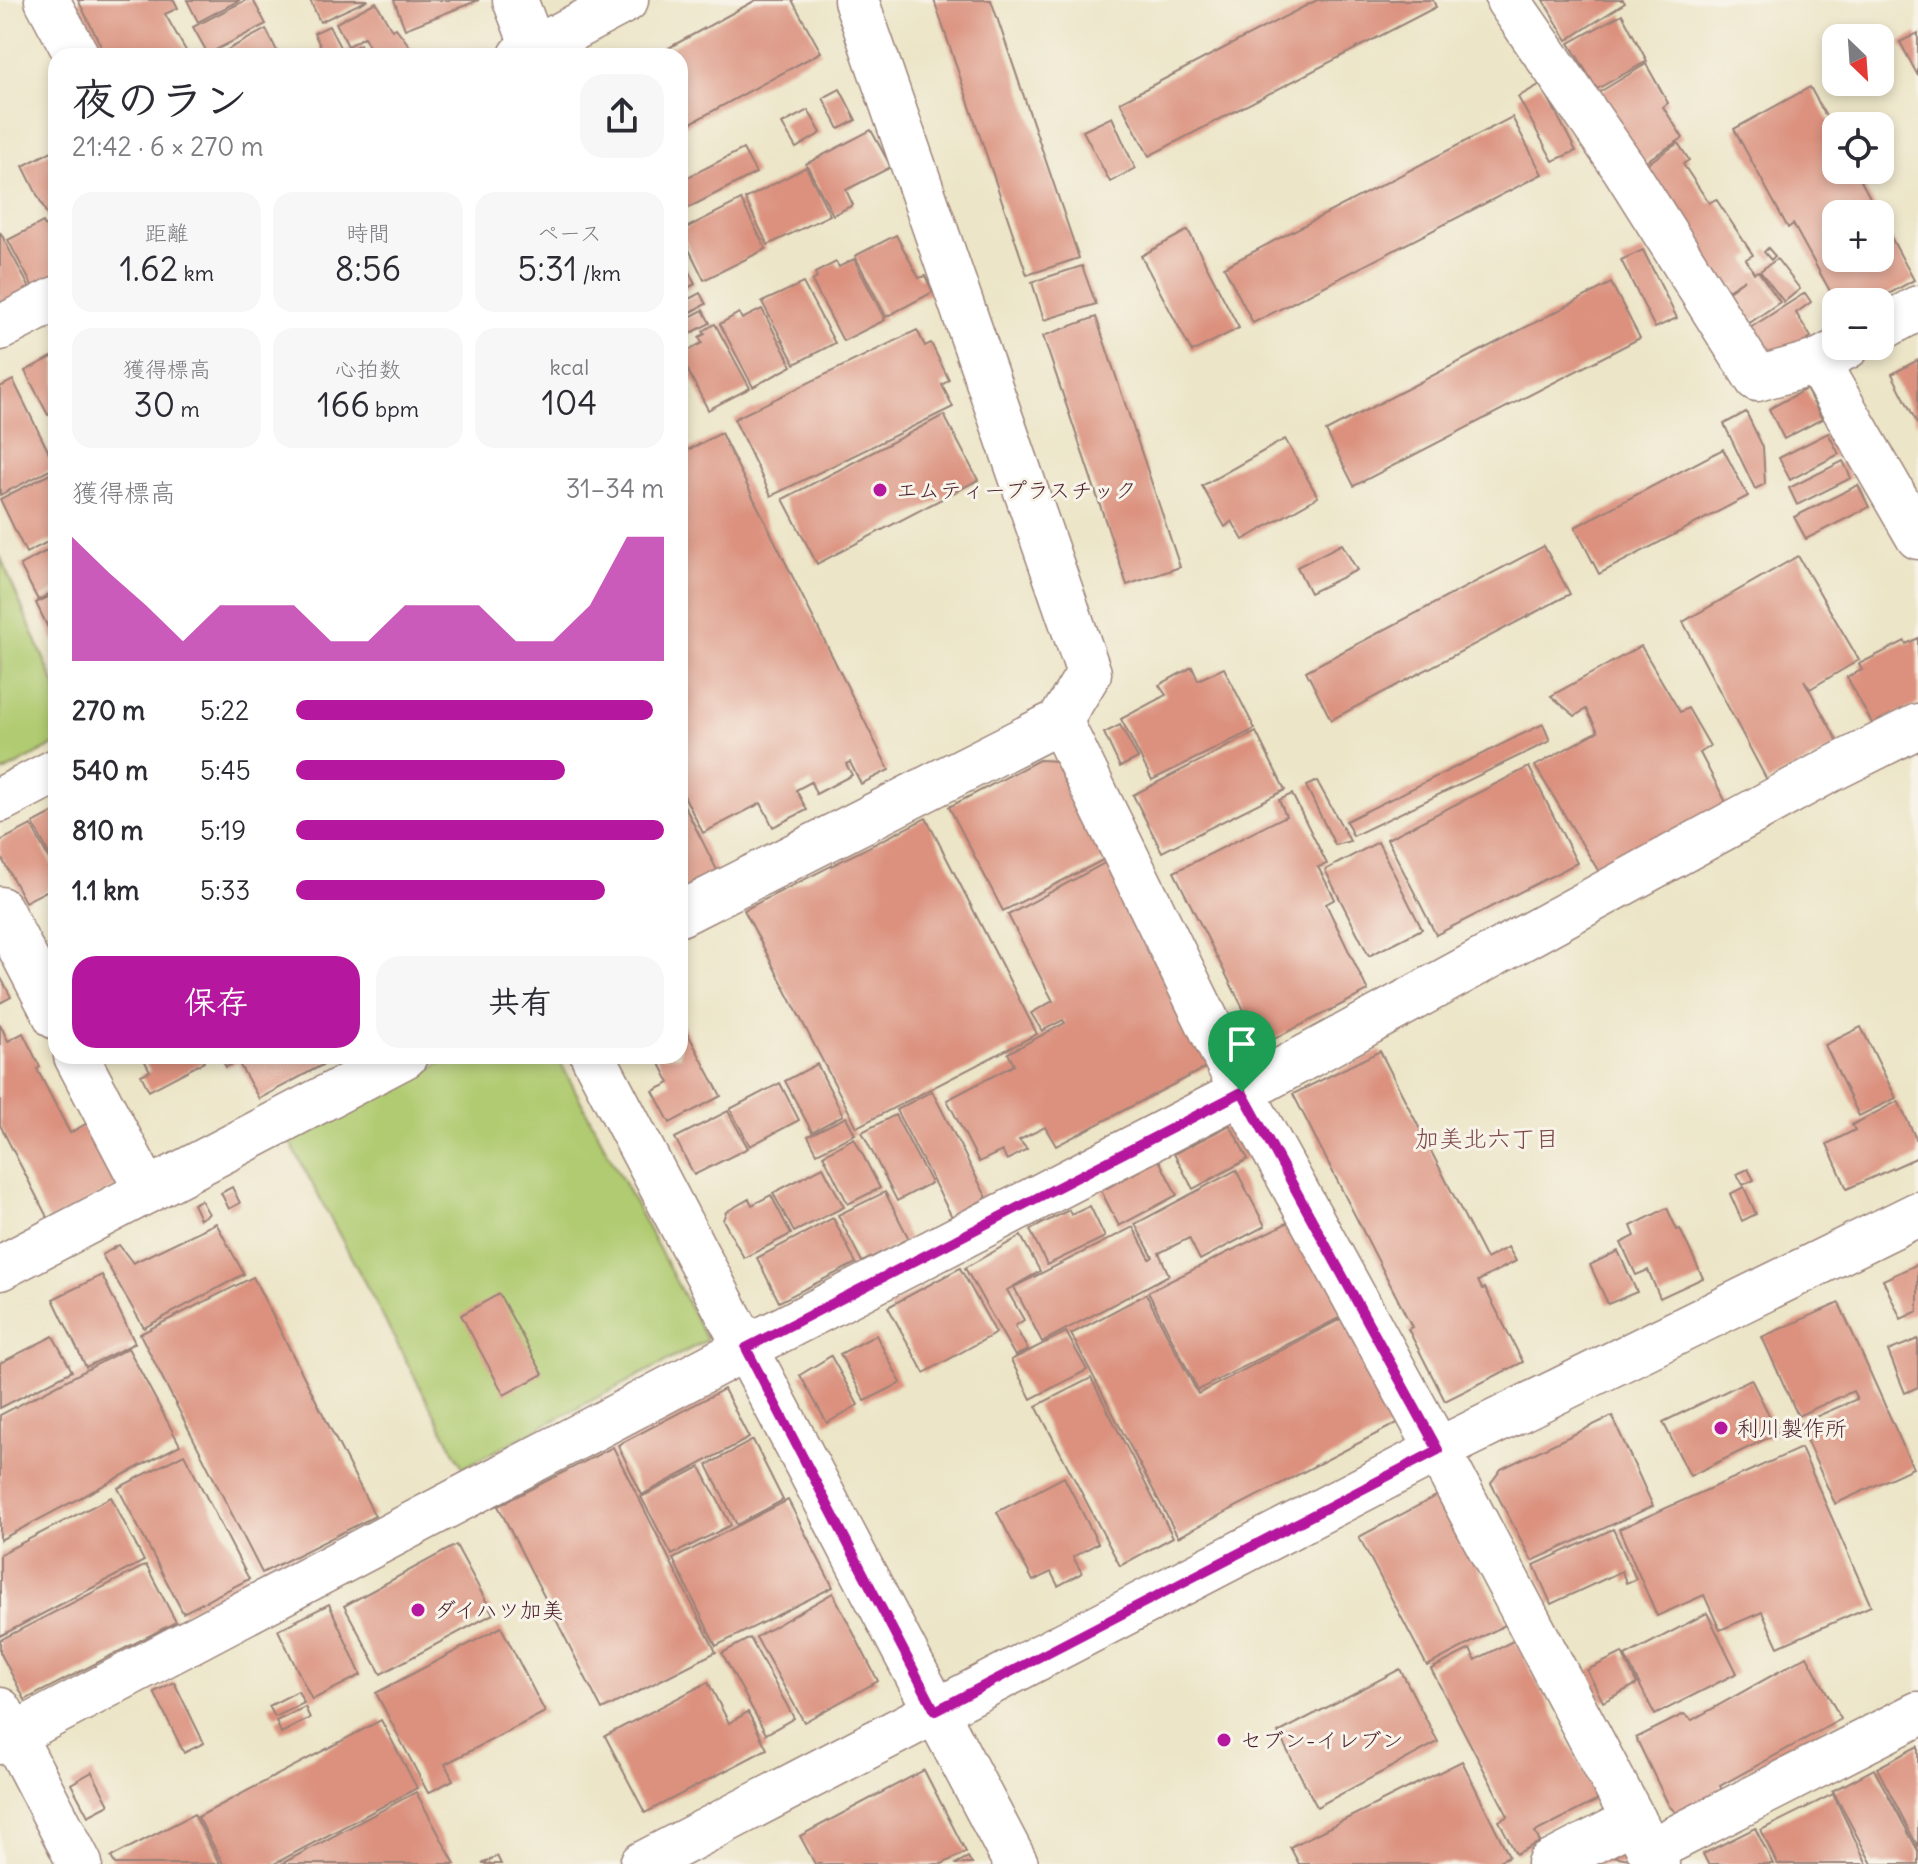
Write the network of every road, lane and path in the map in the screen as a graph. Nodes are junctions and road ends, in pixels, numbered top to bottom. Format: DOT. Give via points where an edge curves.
graph roads {
  1 [pos="47,0"];
  2 [pos="515,0"];
  3 [pos="626,0"];
  4 [pos="856,0"];
  5 [pos="1508,0"];
  6 [pos="73,48"];
  7 [pos="526,48"];
  8 [pos="536,48"];
  9 [pos="48,303"];
  10 [pos="1918,308"];
  11 [pos="1894,321"];
  12 [pos="0,328"];
  13 [pos="1822,357"];
  14 [pos="1835,360"];
  15 [pos="1918,537"];
  16 [pos="1060,721"];
  17 [pos="1918,726"];
  18 [pos="48,775"];
  19 [pos="0,800"];
  20 [pos="0,909"];
  21 [pos="688,910"];
  22 [pos="48,1002"];
  23 [pos="80,1064"];
  24 [pos="390,1064"];
  25 [pos="597,1064"];
  26 [pos="1242,1092"];
  27 [pos="147,1191"];
  28 [pos="1918,1214"];
  29 [pos="0,1268"];
  30 [pos="746,1348"];
  31 [pos="1438,1450"];
  32 [pos="935,1711"];
  33 [pos="1918,1714"];
  34 [pos="4,1729"];
  35 [pos="1647,1845"];
  36 [pos="80,1864"];
  37 [pos="642,1864"];
  38 [pos="1016,1864"];
  39 [pos="1549,1864"];
  1 -- 6 [label="street"];
  2 -- 7 [label="street"];
  3 -- 8 [label="street"];
  4 -- 16 [label="street" via="1089,673"];
  5 -- 13 [label="street" via="1624,168 1757,379"];
  9 -- 12 [label="street"];
  10 -- 11 [label="street"];
  14 -- 15 [label="street"];
  16 -- 21 [label="street"];
  16 -- 26 [label="street"];
  17 -- 26 [label="street"];
  18 -- 19 [label="street"];
  20 -- 22 [label="street"];
  23 -- 27 [label="street"];
  24 -- 27 [label="street"];
  25 -- 30 [label="street"];
  26 -- 30 [label="street"];
  26 -- 31 [label="street"];
  27 -- 29 [label="street"];
  28 -- 31 [label="street"];
  30 -- 32 [label="street"];
  30 -- 34 [label="street"];
  31 -- 32 [label="street"];
  31 -- 35 [label="street"];
  32 -- 37 [label="street"];
  32 -- 38 [label="street"];
  33 -- 35 [label="street"];
  34 -- 36 [label="street"];
  35 -- 39 [label="street"];
}
